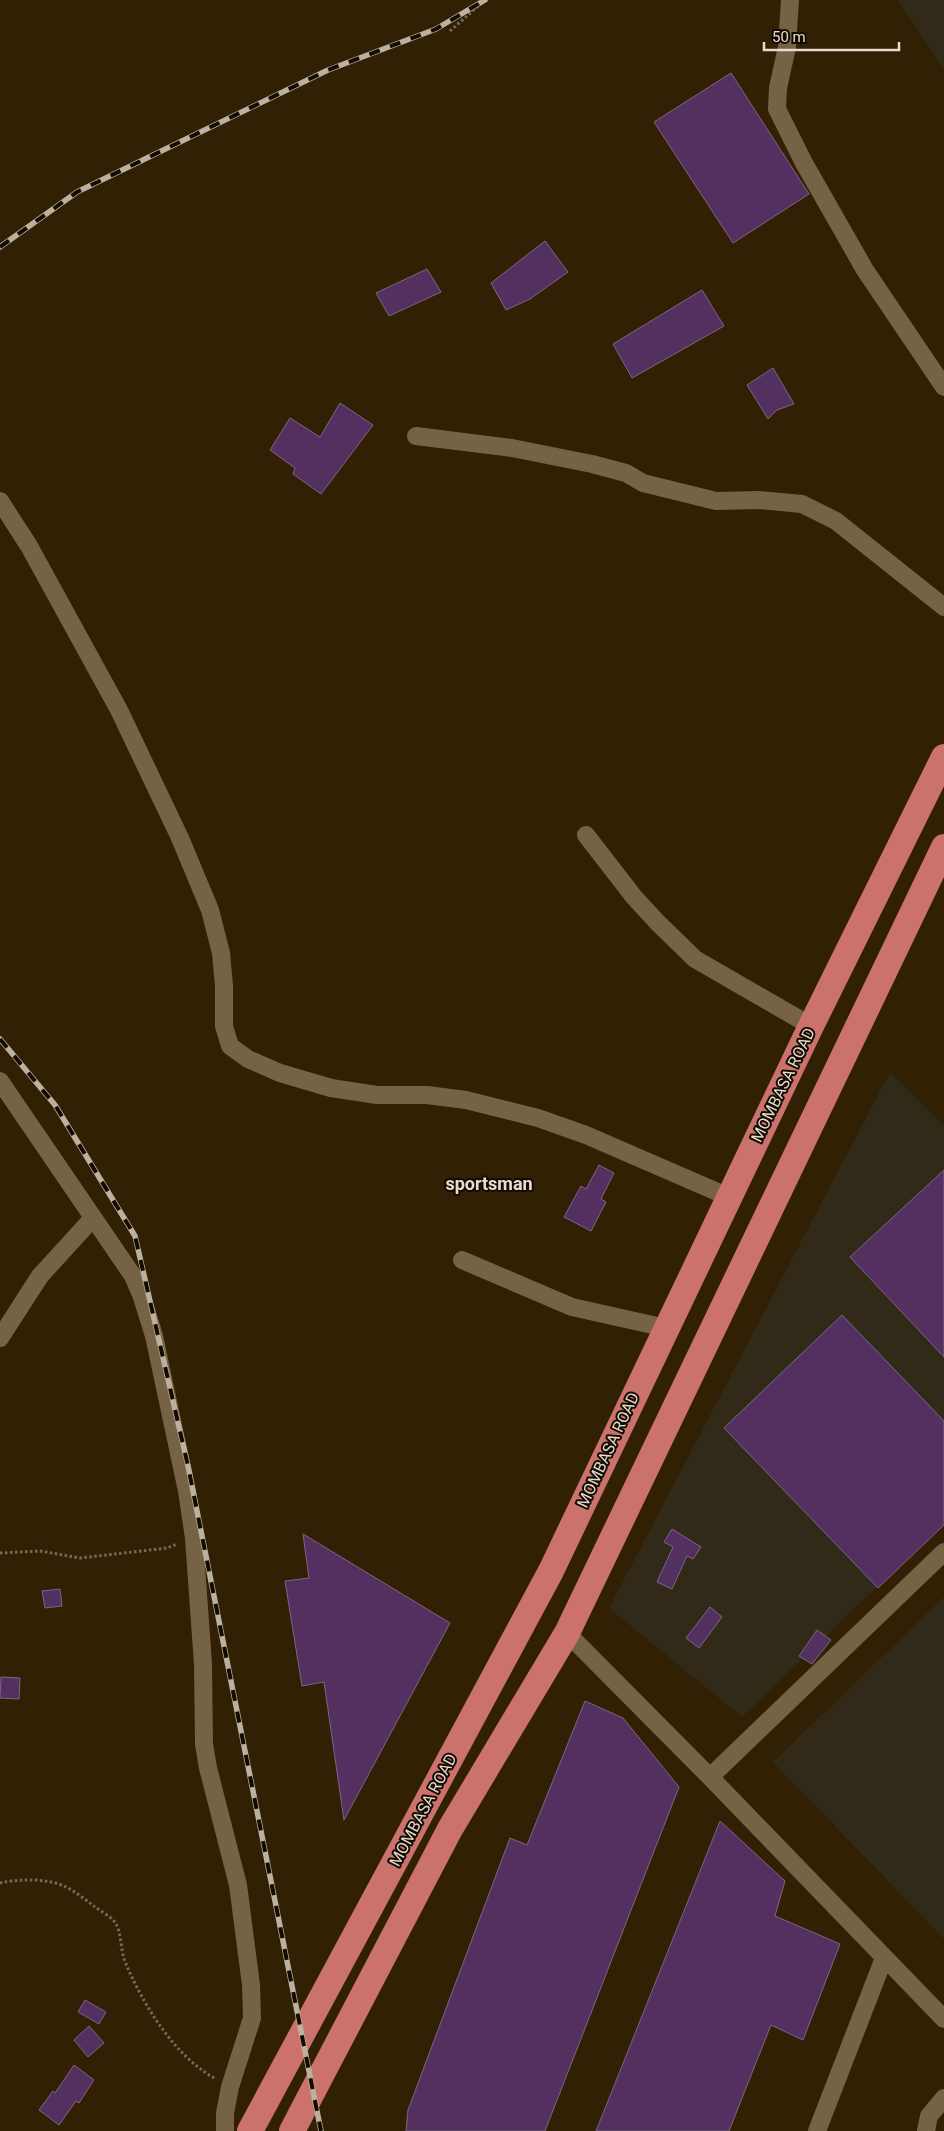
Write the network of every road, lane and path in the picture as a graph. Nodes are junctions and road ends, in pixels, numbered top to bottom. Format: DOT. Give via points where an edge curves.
graph roads {
  1 [pos="485,0"];
  2 [pos="790,0"];
  3 [pos="450,31"];
  4 [pos="944,387"];
  5 [pos="416,436"];
  6 [pos="0,501"];
  7 [pos="944,607"];
  8 [pos="944,757"];
  9 [pos="586,835"];
  10 [pos="944,847"];
  11 [pos="811,1026"];
  12 [pos="0,1081"];
  13 [pos="729,1197"];
  14 [pos="92,1219"];
  15 [pos="462,1260"];
  16 [pos="666,1328"];
  17 [pos="0,1338"];
  18 [pos="194,1538"];
  19 [pos="0,1552"];
  20 [pos="944,1552"];
  21 [pos="567,1633"];
  22 [pos="710,1776"];
  23 [pos="0,1883"];
  24 [pos="884,1958"];
  25 [pos="944,2018"];
  26 [pos="230,2087"];
  27 [pos="944,2098"];
  28 [pos="225,2131"];
  29 [pos="250,2131"];
  30 [pos="292,2131"];
  31 [pos="817,2131"];
  32 [pos="926,2131"];
  1 -- 3 [label="path"];
  2 -- 4 [label="street" via="787,47 777,110 865,270"];
  5 -- 7 [label="street" via="512,448 592,464 626,473 642,483 716,501 802,504 836,521"];
  6 -- 13 [label="street" via="29,546 127,726 180,838 210,910 222,960 224,1026 230,1046 248,1059 280,1073 331,1088 377,1095 427,1095 466,1100 538,1118 586,1135"];
  8 -- 11 [label="highway, MOMBASA ROAD"];
  9 -- 11 [label="street" via="634,897 695,959"];
  10 -- 21 [label="highway, MOMBASA ROAD"];
  11 -- 13 [label="highway, MOMBASA ROAD"];
  12 -- 14 [label="street"];
  13 -- 16 [label="highway, MOMBASA ROAD"];
  14 -- 17 [label="street" via="40,1276"];
  14 -- 18 [label="street" via="128,1268 142,1297 169,1403"];
  15 -- 16 [label="street" via="572,1307"];
  16 -- 29 [label="highway, MOMBASA ROAD" via="551,1571"];
  18 -- 19 [label="path" via="167,1548 80,1558 40,1551"];
  18 -- 26 [label="street" via="203,1664 204,1744 238,1885 251,1985 252,2018"];
  20 -- 22 [label="street"];
  21 -- 22 [label="street"];
  21 -- 30 [label="highway, MOMBASA ROAD" via="450,1829"];
  22 -- 24 [label="street"];
  23 -- 26 [label="path" via="51,1882 64,1886 114,1921 120,1933 120,1948 126,1964 160,2024 193,2063"];
  24 -- 25 [label="street"];
  24 -- 31 [label="street"];
  26 -- 28 [label="street"];
  27 -- 32 [label="street" via="929,2116"];
}
